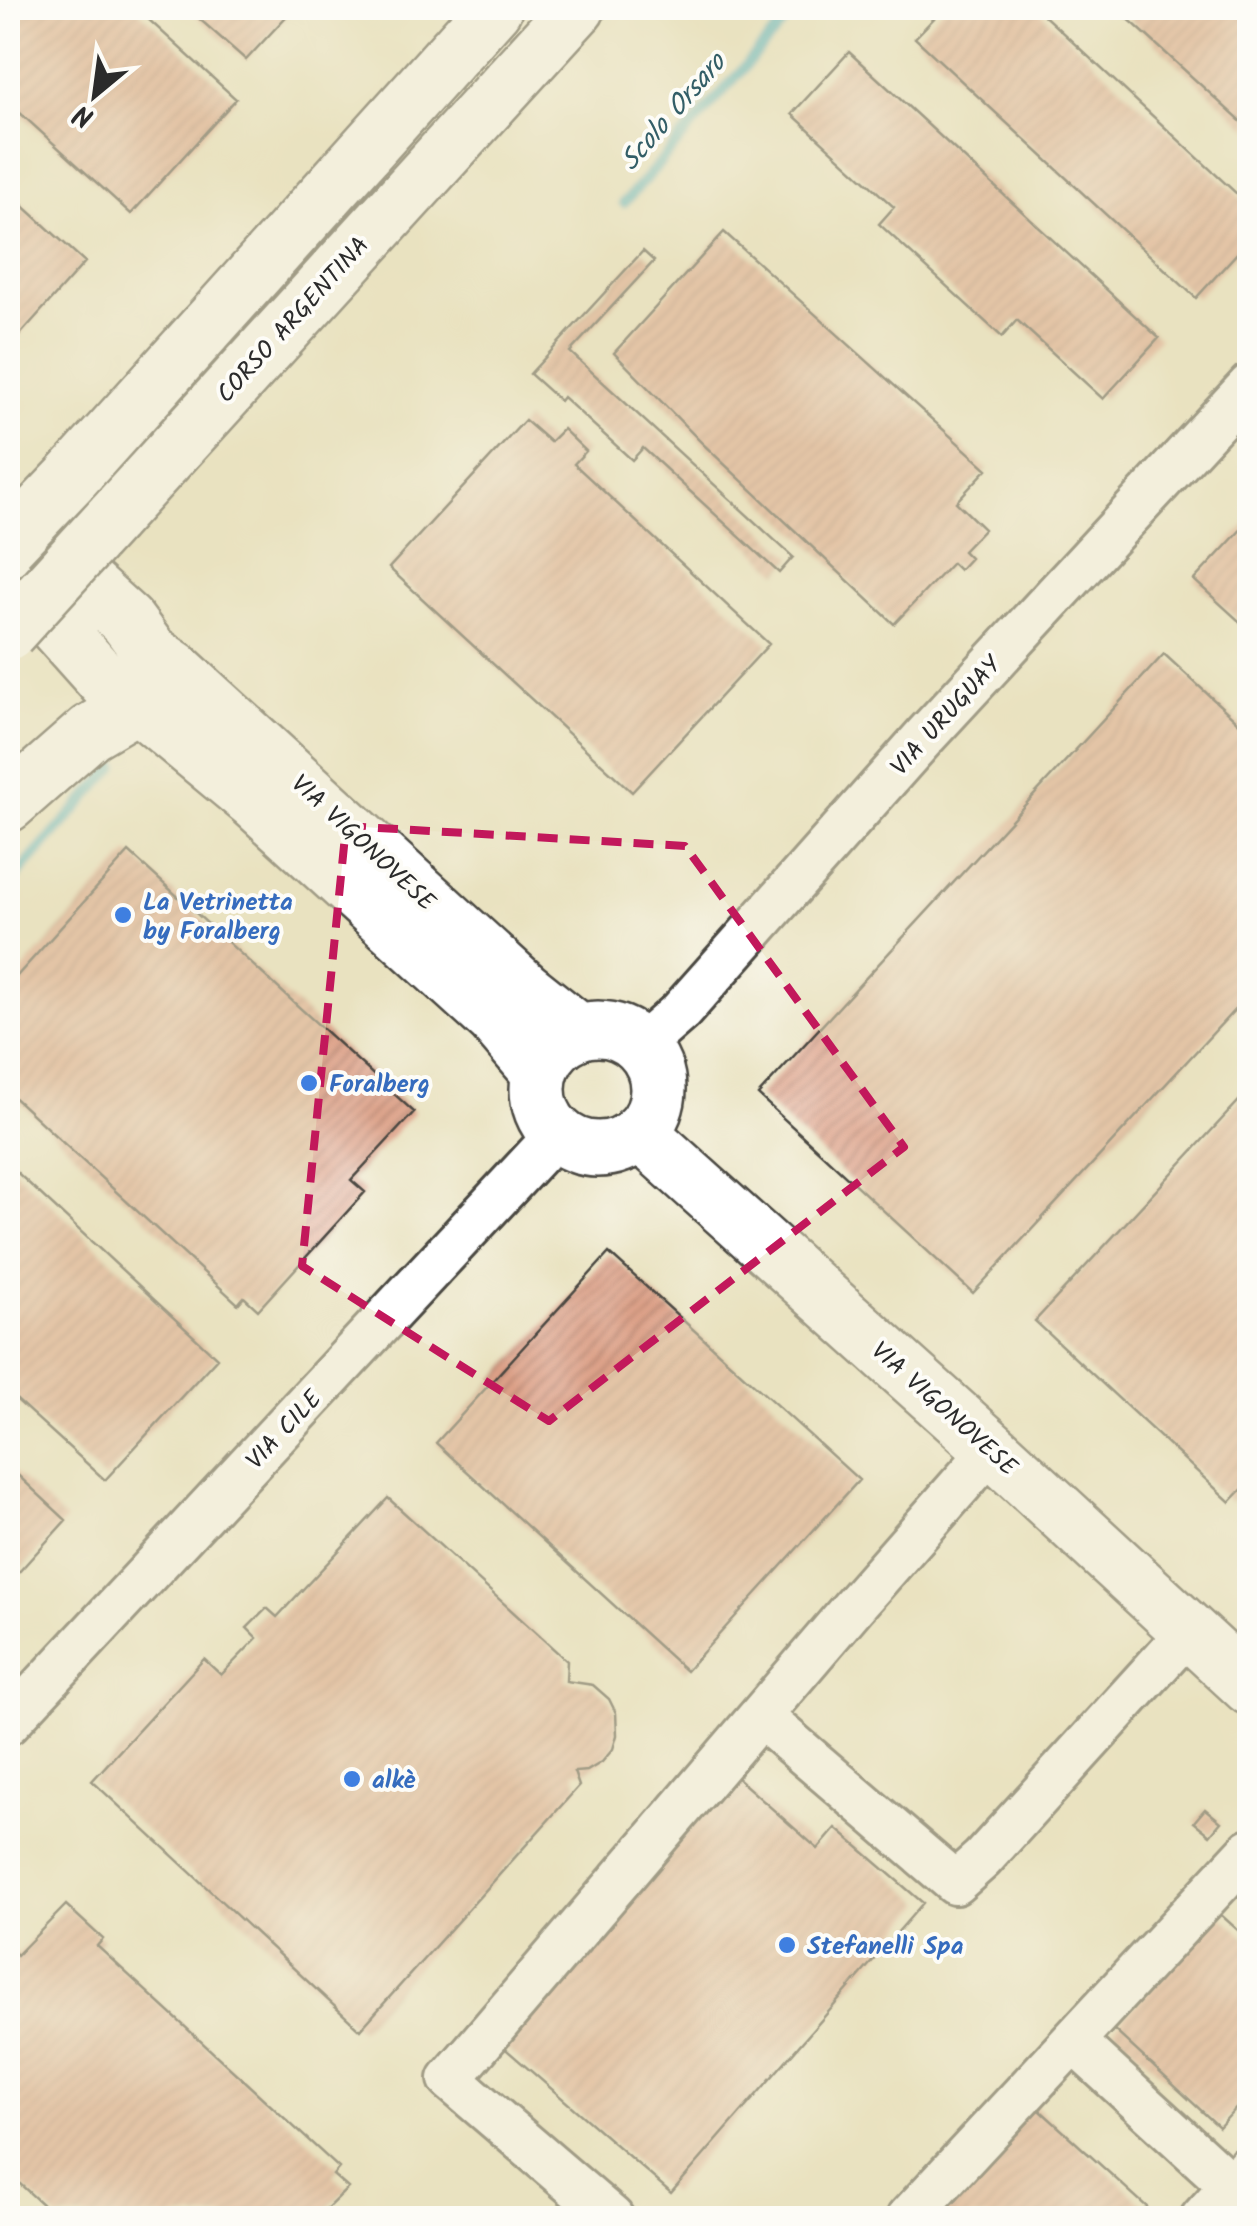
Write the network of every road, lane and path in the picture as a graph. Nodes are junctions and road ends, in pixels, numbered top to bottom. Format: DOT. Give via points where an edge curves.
graph roads {
  1 [pos="494,8"];
  2 [pos="578,8"];
  3 [pos="1250,385"];
  4 [pos="8,512"];
  5 [pos="8,544"];
  6 [pos="8,581"];
  7 [pos="8,632"];
  8 [pos="150,652"];
  9 [pos="136,704"];
  10 [pos="8,804"];
  11 [pos="580,1032"];
  12 [pos="641,1046"];
  13 [pos="540,1074"];
  14 [pos="639,1132"];
  15 [pos="558,1133"];
  16 [pos="992,1450"];
  17 [pos="1189,1631"];
  18 [pos="1250,1687"];
  19 [pos="760,1716"];
  20 [pos="8,1723"];
  21 [pos="1244,1866"];
  22 [pos="1074,2042"];
  23 [pos="1244,2185"];
  24 [pos="612,2218"];
  25 [pos="908,2218"];
  26 [pos="1202,2218"];
  1 -- 5 [label="main road, bridge"];
  2 -- 7 [label="main road, CORSO ARGENTINA, bridge"];
  3 -- 12 [label="street, VIA URUGUAY" via="681,1010"];
  4 -- 8 [label="main road, VIA VIGONOVESE" via="127,621"];
  6 -- 9 [label="main road, VIA VIGONOVESE" via="116,695"];
  8 -- 9 [label="main road" via="150,675"];
  8 -- 11 [label="main road, VIA VIGONOVESE"];
  9 -- 10 [label="main road" via="90,732"];
  9 -- 13 [label="main road, VIA VIGONOVESE" via="253,800 494,1019"];
  11 -- 12 [label="main road" via="612,1030"];
  11 -- 13 [label="main road" via="557,1045"];
  12 -- 14 [label="main road" via="658,1079 658,1097"];
  13 -- 15 [label="main road, VIA VIGONOVESE" via="541,1106"];
  14 -- 15 [label="main road" via="610,1148 574,1143"];
  14 -- 16 [label="main road, VIA VIGONOVESE"];
  15 -- 20 [label="street, VIA CILE"];
  16 -- 17 [label="main road, VIA VIGONOVESE"];
  16 -- 19 [label="street"];
  17 -- 18 [label="main road, VIA VIGONOVESE"];
  17 -- 19 [label="street" via="955,1883"];
  19 -- 24 [label="street" via="450,2079"];
  21 -- 22 [label="street"];
  22 -- 23 [label="street"];
  22 -- 25 [label="street"];
  23 -- 26 [label="street"];
}
